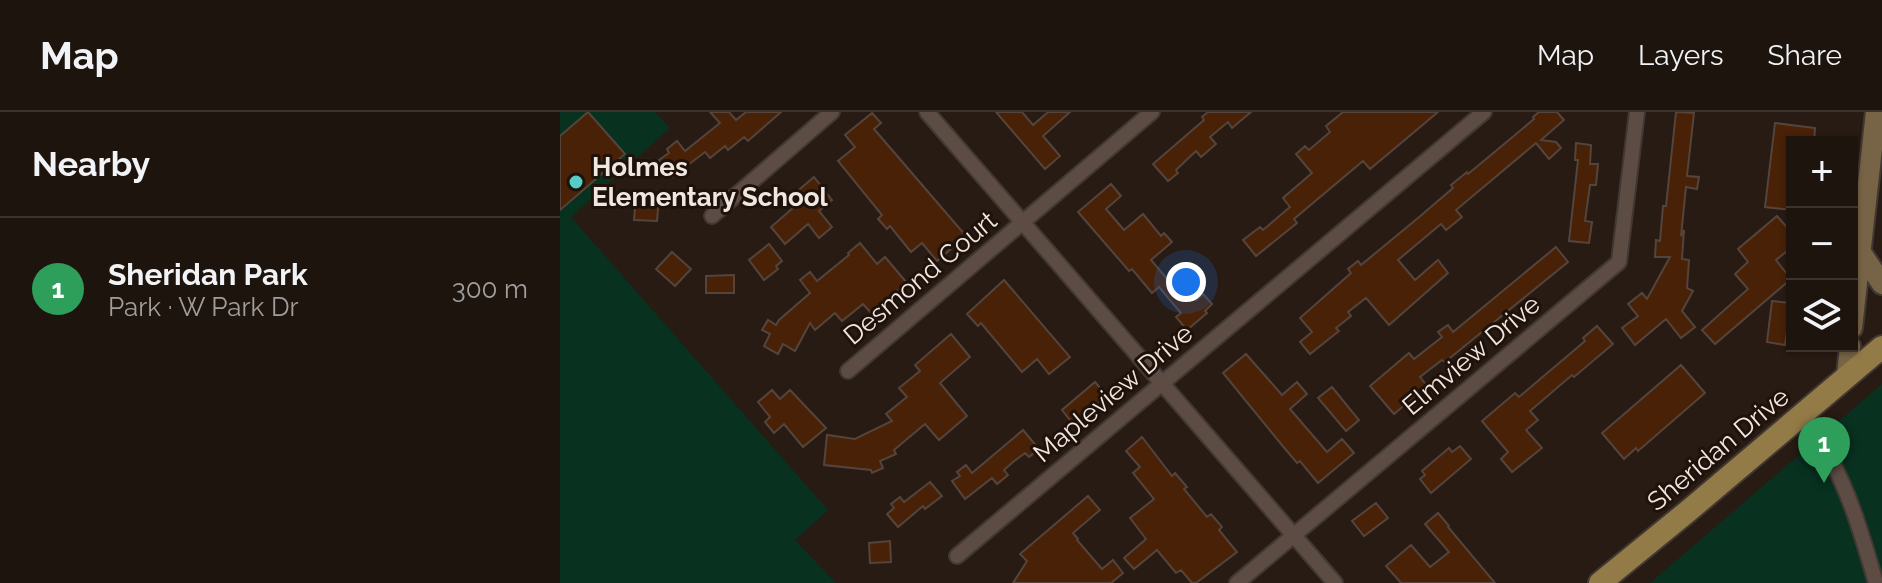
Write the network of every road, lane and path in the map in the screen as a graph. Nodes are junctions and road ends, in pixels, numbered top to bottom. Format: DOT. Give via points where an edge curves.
graph roads {
  1 [pos="832,112"];
  2 [pos="927,112"];
  3 [pos="1152,112"];
  4 [pos="1484,112"];
  5 [pos="1637,112"];
  6 [pos="1876,112"];
  7 [pos="712,216"];
  8 [pos="1023,222"];
  9 [pos="1860,251"];
  10 [pos="1857,280"];
  11 [pos="1882,284"];
  12 [pos="1882,347"];
  13 [pos="1849,352"];
  14 [pos="848,371"];
  15 [pos="1847,376"];
  16 [pos="1161,383"];
  17 [pos="1800,417"];
  18 [pos="1293,535"];
  19 [pos="957,556"];
  20 [pos="1237,583"];
  21 [pos="1335,583"];
  22 [pos="1600,583"];
  23 [pos="1876,583"];
  1 -- 7 [label="street"];
  2 -- 8 [label="street"];
  3 -- 8 [label="street, Desmond Court"];
  4 -- 16 [label="street, Mapleview Drive"];
  5 -- 18 [label="street, Elmview Drive" via="1619,262"];
  6 -- 9 [label="main road"];
  8 -- 14 [label="street, Desmond Court"];
  8 -- 16 [label="street"];
  9 -- 10 [label="main road"];
  9 -- 11 [label="main road"];
  12 -- 15 [label="main road, Sheridan Drive"];
  13 -- 15 [label="main road"];
  15 -- 17 [label="main road, Sheridan Drive"];
  16 -- 18 [label="street"];
  16 -- 19 [label="street, Mapleview Drive"];
  17 -- 22 [label="main road, Sheridan Drive"];
  17 -- 23 [label="street" via="1839,475"];
  18 -- 20 [label="street, Elmview Drive"];
  18 -- 21 [label="street"];
}
